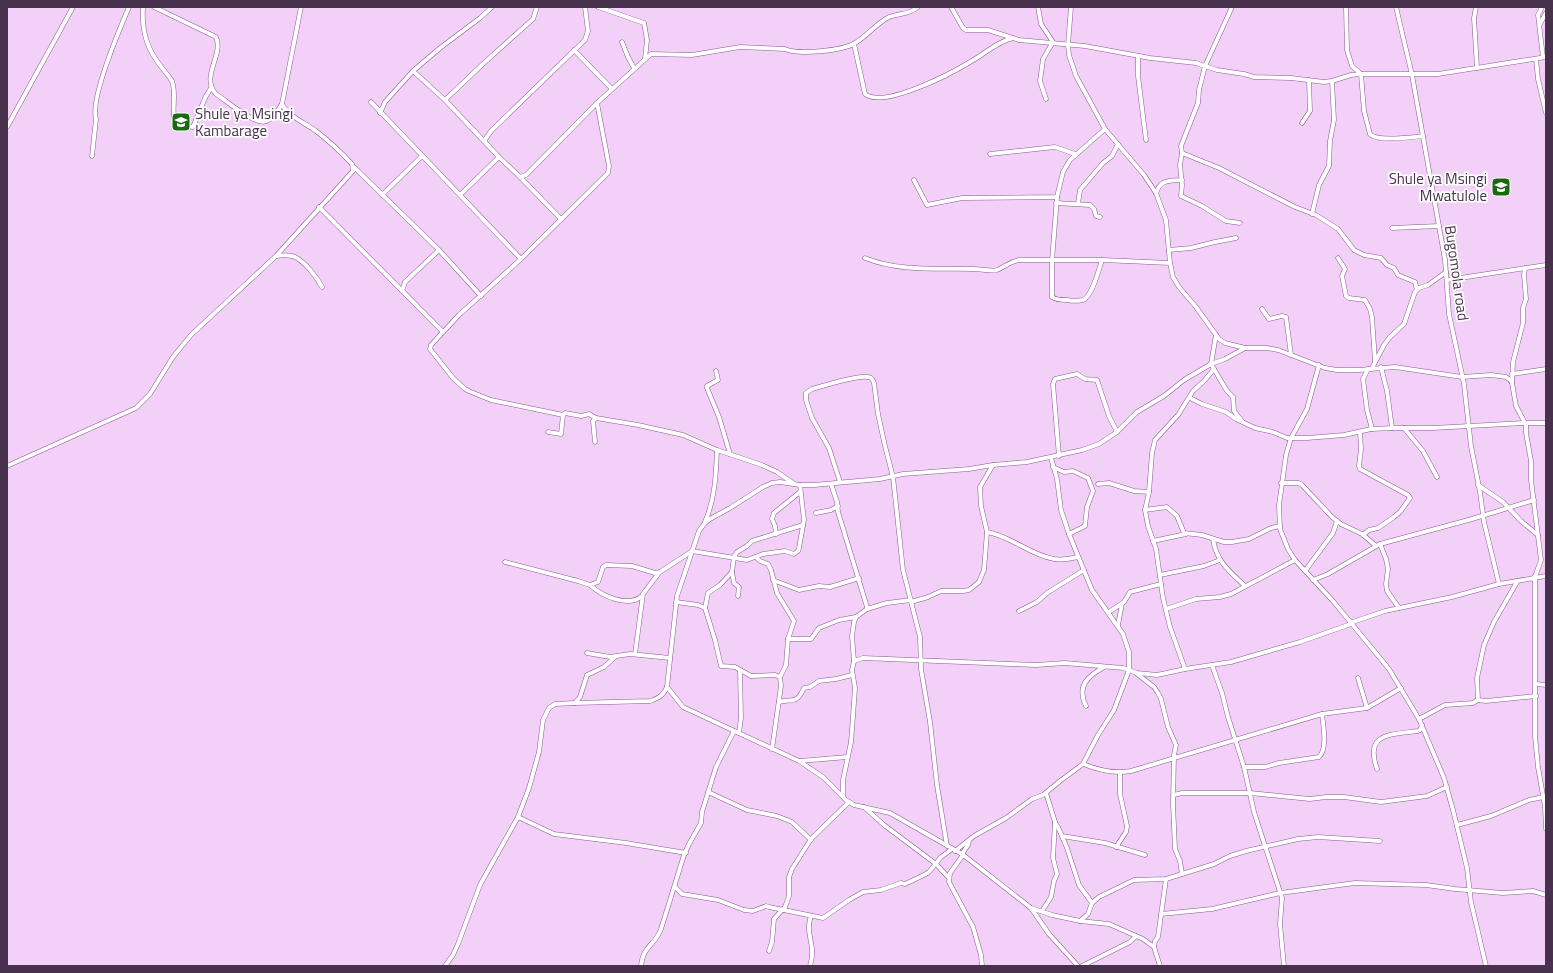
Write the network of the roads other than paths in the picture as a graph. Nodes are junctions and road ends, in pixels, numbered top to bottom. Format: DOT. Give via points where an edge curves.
graph roads {
  1 [pos="73,7"];
  2 [pos="129,7"];
  3 [pos="143,7"];
  4 [pos="154,7"];
  5 [pos="301,7"];
  6 [pos="492,7"];
  7 [pos="537,7"];
  8 [pos="585,7"];
  9 [pos="598,7"];
  10 [pos="918,7"];
  11 [pos="951,7"];
  12 [pos="1038,7"];
  13 [pos="1071,7"];
  14 [pos="1232,7"];
  15 [pos="1346,7"];
  16 [pos="1396,7"];
  17 [pos="1476,7"];
  18 [pos="1542,7"];
  19 [pos="1546,13"];
  20 [pos="1540,24"];
  21 [pos="1013,38"];
  22 [pos="622,42"];
  23 [pos="1053,42"];
  24 [pos="854,44"];
  25 [pos="1068,45"];
  26 [pos="574,50"];
  27 [pos="1138,56"];
  28 [pos="1545,57"];
  29 [pos="645,59"];
  30 [pos="1536,59"];
  31 [pos="1205,66"];
  32 [pos="634,68"];
  33 [pos="1477,68"];
  34 [pos="413,71"];
  35 [pos="1361,74"];
  36 [pos="1412,75"];
  37 [pos="1309,80"];
  38 [pos="1332,81"];
  39 [pos="211,88"];
  40 [pos="612,89"];
  41 [pos="1046,99"];
  42 [pos="445,100"];
  43 [pos="371,102"];
  44 [pos="597,103"];
  45 [pos="282,104"];
  46 [pos="380,112"];
  47 [pos="1546,113"];
  48 [pos="1302,122"];
  49 [pos="7,128"];
  50 [pos="1105,129"];
  51 [pos="1424,136"];
  52 [pos="1146,140"];
  53 [pos="484,141"];
  54 [pos="1118,144"];
  55 [pos="1182,153"];
  56 [pos="990,154"];
  57 [pos="1075,154"];
  58 [pos="92,156"];
  59 [pos="422,156"];
  60 [pos="499,157"];
  61 [pos="354,167"];
  62 [pos="520,177"];
  63 [pos="914,180"];
  64 [pos="1182,180"];
  65 [pos="1156,193"];
  66 [pos="382,195"];
  67 [pos="460,195"];
  68 [pos="1057,197"];
  69 [pos="1056,203"];
  70 [pos="1078,204"];
  71 [pos="320,208"];
  72 [pos="1312,214"];
  73 [pos="1100,218"];
  74 [pos="561,219"];
  75 [pos="1240,224"];
  76 [pos="1439,226"];
  77 [pos="1392,228"];
  78 [pos="1236,238"];
  79 [pos="439,250"];
  80 [pos="1169,250"];
  81 [pos="276,256"];
  82 [pos="865,258"];
  83 [pos="1338,258"];
  84 [pos="521,259"];
  85 [pos="1102,260"];
  86 [pos="1052,261"];
  87 [pos="1170,263"];
  88 [pos="1546,264"];
  89 [pos="1525,268"];
  90 [pos="1446,272"];
  91 [pos="1447,280"];
  92 [pos="322,287"];
  93 [pos="1417,290"];
  94 [pos="402,291"];
  95 [pos="481,296"];
  96 [pos="1262,309"];
  97 [pos="443,332"];
  98 [pos="1216,335"];
  99 [pos="1245,348"];
  100 [pos="1291,355"];
  101 [pos="1375,361"];
  102 [pos="1212,364"];
  103 [pos="1319,365"];
  104 [pos="1381,367"];
  105 [pos="1370,368"];
  106 [pos="1214,369"];
  107 [pos="1546,369"];
  108 [pos="716,371"];
  109 [pos="1512,374"];
  110 [pos="1462,377"];
  111 [pos="1512,384"];
  112 [pos="1190,398"];
  113 [pos="563,415"];
  114 [pos="596,418"];
  115 [pos="1243,422"];
  116 [pos="1525,423"];
  117 [pos="1546,423"];
  118 [pos="1468,426"];
  119 [pos="1392,428"];
  120 [pos="1404,428"];
  121 [pos="1372,429"];
  122 [pos="548,432"];
  123 [pos="1117,432"];
  124 [pos="1360,432"];
  125 [pos="1291,438"];
  126 [pos="595,442"];
  127 [pos="717,450"];
  128 [pos="730,454"];
  129 [pos="1059,456"];
  130 [pos="1051,458"];
  131 [pos="993,465"];
  132 [pos="7,466"];
  133 [pos="1053,467"];
  134 [pos="893,477"];
  135 [pos="1437,477"];
  136 [pos="840,482"];
  137 [pos="1281,483"];
  138 [pos="798,484"];
  139 [pos="831,484"];
  140 [pos="1098,484"];
  141 [pos="1478,485"];
  142 [pos="800,492"];
  143 [pos="1149,492"];
  144 [pos="1534,500"];
  145 [pos="838,506"];
  146 [pos="1508,507"];
  147 [pos="1145,510"];
  148 [pos="816,513"];
  149 [pos="1483,515"];
  150 [pos="1337,521"];
  151 [pos="704,524"];
  152 [pos="803,525"];
  153 [pos="1280,526"];
  154 [pos="987,532"];
  155 [pos="776,534"];
  156 [pos="1069,534"];
  157 [pos="1186,534"];
  158 [pos="1363,535"];
  159 [pos="1538,535"];
  160 [pos="1212,539"];
  161 [pos="1154,541"];
  162 [pos="1377,545"];
  163 [pos="692,551"];
  164 [pos="734,557"];
  165 [pos="756,557"];
  166 [pos="1078,557"];
  167 [pos="1220,560"];
  168 [pos="1296,560"];
  169 [pos="505,562"];
  170 [pos="1084,570"];
  171 [pos="1305,571"];
  172 [pos="660,572"];
  173 [pos="732,572"];
  174 [pos="1160,575"];
  175 [pos="1546,576"];
  176 [pos="859,578"];
  177 [pos="1534,579"];
  178 [pos="773,580"];
  179 [pos="1313,580"];
  180 [pos="1517,582"];
  181 [pos="1161,584"];
  182 [pos="1499,584"];
  183 [pos="590,585"];
  184 [pos="1245,586"];
  185 [pos="642,596"];
  186 [pos="738,596"];
  187 [pos="911,601"];
  188 [pos="676,602"];
  189 [pos="1122,604"];
  190 [pos="705,608"];
  191 [pos="1400,608"];
  192 [pos="867,609"];
  193 [pos="1166,609"];
  194 [pos="1019,611"];
  195 [pos="1109,612"];
  196 [pos="856,617"];
  197 [pos="1350,623"];
  198 [pos="1118,625"];
  199 [pos="788,638"];
  200 [pos="587,653"];
  201 [pos="635,654"];
  202 [pos="615,657"];
  203 [pos="670,658"];
  204 [pos="921,660"];
  205 [pos="854,661"];
  206 [pos="1212,665"];
  207 [pos="1104,667"];
  208 [pos="1186,669"];
  209 [pos="740,670"];
  210 [pos="1129,670"];
  211 [pos="1137,673"];
  212 [pos="852,675"];
  213 [pos="780,677"];
  214 [pos="1358,678"];
  215 [pos="1536,684"];
  216 [pos="1546,685"];
  217 [pos="666,687"];
  218 [pos="1401,688"];
  219 [pos="1536,696"];
  220 [pos="1478,700"];
  221 [pos="779,702"];
  222 [pos="576,703"];
  223 [pos="1086,706"];
  224 [pos="1367,708"];
  225 [pos="1322,714"];
  226 [pos="1419,719"];
  227 [pos="1422,725"];
  228 [pos="734,730"];
  229 [pos="739,733"];
  230 [pos="1235,740"];
  231 [pos="772,749"];
  232 [pos="847,757"];
  233 [pos="1174,759"];
  234 [pos="799,761"];
  235 [pos="1083,764"];
  236 [pos="1244,767"];
  237 [pos="1377,770"];
  238 [pos="1120,773"];
  239 [pos="1447,787"];
  240 [pos="708,792"];
  241 [pos="1046,793"];
  242 [pos="1250,793"];
  243 [pos="1174,794"];
  244 [pos="843,796"];
  245 [pos="1543,797"];
  246 [pos="849,802"];
  247 [pos="864,807"];
  248 [pos="1546,815"];
  249 [pos="518,817"];
  250 [pos="1055,822"];
  251 [pos="1457,825"];
  252 [pos="1546,829"];
  253 [pos="1062,836"];
  254 [pos="810,840"];
  255 [pos="968,840"];
  256 [pos="1380,841"];
  257 [pos="1116,847"];
  258 [pos="1264,847"];
  259 [pos="952,849"];
  260 [pos="686,853"];
  261 [pos="962,855"];
  262 [pos="1145,855"];
  263 [pos="936,864"];
  264 [pos="1182,874"];
  265 [pos="949,878"];
  266 [pos="1166,879"];
  267 [pos="675,887"];
  268 [pos="1470,890"];
  269 [pos="1280,893"];
  270 [pos="1546,895"];
  271 [pos="1092,903"];
  272 [pos="1030,908"];
  273 [pos="783,910"];
  274 [pos="1042,911"];
  275 [pos="1161,914"];
  276 [pos="811,916"];
  277 [pos="1080,921"];
  278 [pos="1136,936"];
  279 [pos="1154,947"];
  280 [pos="769,951"];
  281 [pos="445,966"];
  282 [pos="641,966"];
  283 [pos="810,966"];
  284 [pos="982,966"];
  285 [pos="1078,966"];
  286 [pos="1082,966"];
  287 [pos="1160,966"];
  288 [pos="1284,966"];
  289 [pos="1486,966"];
  1 -- 49 [label="street"];
  2 -- 58 [label="street" via="108,57 97,96"];
  3 -- 39 [label="street" via="143,27 152,55 174,86 175,121 193,127"];
  4 -- 39 [label="street" via="216,37"];
  5 -- 45 [label="street"];
  6 -- 34 [label="street"];
  7 -- 42 [label="street" via="533,18"];
  8 -- 26 [label="street" via="587,36"];
  9 -- 29 [label="street" via="644,23 647,40"];
  10 -- 24 [label="street" via="911,12 889,17"];
  11 -- 21 [label="street" via="964,29 988,30"];
  12 -- 23 [label="street" via="1041,24"];
  13 -- 25 [label="street"];
  14 -- 31 [label="street"];
  15 -- 35 [label="street" via="1348,55 1352,66"];
  16 -- 36 [label="street, Bugomola road"];
  17 -- 33 [label="street" via="1474,18"];
  18 -- 20 [label="street" via="1539,14"];
  19 -- 20 [label="street"];
  20 -- 28 [label="street"];
  21 -- 23 [label="street"];
  21 -- 24 [label="street" via="1001,41 971,62 940,78 911,91 880,98 865,94"];
  22 -- 32 [label="street"];
  23 -- 25 [label="street"];
  23 -- 41 [label="street" via="1043,59 1040,74"];
  24 -- 29 [label="street" via="804,52 740,47 692,55 653,54"];
  25 -- 27 [label="street"];
  25 -- 50 [label="street" via="1076,76"];
  26 -- 40 [label="street"];
  26 -- 53 [label="street" via="491,131"];
  27 -- 31 [label="street"];
  27 -- 52 [label="street"];
  28 -- 30 [label="street"];
  29 -- 32 [label="street"];
  30 -- 33 [label="street"];
  30 -- 47 [label="street"];
  31 -- 37 [label="street" via="1254,77"];
  31 -- 55 [label="street" via="1198,103 1181,146"];
  32 -- 40 [label="street"];
  33 -- 36 [label="street"];
  34 -- 42 [label="street"];
  34 -- 46 [label="street" via="385,102"];
  35 -- 36 [label="street"];
  35 -- 38 [label="street"];
  35 -- 51 [label="street" via="1364,111 1371,136"];
  36 -- 51 [label="street, Bugomola road"];
  37 -- 38 [label="street"];
  37 -- 48 [label="street" via="1310,111"];
  38 -- 72 [label="street" via="1334,120 1329,166 1320,185"];
  39 -- 45 [label="street" via="257,121 268,120"];
  40 -- 44 [label="street"];
  42 -- 53 [label="street"];
  43 -- 46 [label="street"];
  44 -- 62 [label="street" via="526,175"];
  44 -- 74 [label="street" via="609,172"];
  45 -- 61 [label="street" via="288,112 339,150"];
  46 -- 59 [label="street"];
  50 -- 54 [label="street"];
  50 -- 57 [label="street"];
  51 -- 76 [label="street, Bugomola road"];
  53 -- 60 [label="street"];
  54 -- 65 [label="street"];
  54 -- 70 [label="street" via="1112,156 1080,190"];
  55 -- 64 [label="street"];
  55 -- 72 [label="street" via="1219,168"];
  56 -- 57 [label="street" via="1055,147"];
  57 -- 68 [label="street" via="1063,172"];
  59 -- 66 [label="street"];
  59 -- 67 [label="street"];
  60 -- 62 [label="street"];
  60 -- 67 [label="street"];
  61 -- 66 [label="street"];
  61 -- 71 [label="street"];
  62 -- 74 [label="street"];
  63 -- 68 [label="street" via="927,204 962,198"];
  64 -- 65 [label="street" via="1161,183"];
  64 -- 75 [label="street" via="1181,196 1226,222"];
  65 -- 80 [label="street" via="1166,220"];
  66 -- 79 [label="street"];
  67 -- 84 [label="street"];
  68 -- 69 [label="street"];
  69 -- 70 [label="street"];
  69 -- 86 [label="street"];
  70 -- 73 [label="street" via="1091,206"];
  71 -- 81 [label="street"];
  71 -- 94 [label="street"];
  72 -- 93 [label="street" via="1338,229 1354,250 1381,258 1394,268 1398,275 1416,282"];
  74 -- 84 [label="street"];
  76 -- 77 [label="street"];
  76 -- 90 [label="street, Bugomola road"];
  78 -- 80 [label="street"];
  79 -- 94 [label="street" via="405,282"];
  79 -- 95 [label="street"];
  80 -- 87 [label="street"];
  81 -- 92 [label="street" via="295,257 316,276"];
  81 -- 132 [label="street" via="191,335 150,394 136,408"];
  82 -- 86 [label="street" via="893,267 994,271 1014,261"];
  83 -- 101 [label="street" via="1345,269 1342,276 1346,296 1365,300 1370,309"];
  84 -- 95 [label="street"];
  85 -- 86 [label="street"];
  85 -- 86 [label="street" via="1087,298 1072,301 1052,297"];
  85 -- 87 [label="street"];
  87 -- 98 [label="street" via="1179,287"];
  88 -- 89 [label="street"];
  89 -- 91 [label="street"];
  89 -- 109 [label="street" via="1524,319"];
  90 -- 91 [label="street, Bugomola road"];
  90 -- 93 [label="street"];
  91 -- 110 [label="street, Bugomola road" via="1449,314"];
  93 -- 101 [label="street" via="1404,324 1386,342"];
  94 -- 97 [label="street"];
  95 -- 97 [label="street"];
  96 -- 100 [label="street" via="1269,319 1286,317"];
  97 -- 113 [label="street" via="431,344 430,350 465,389 491,400"];
  98 -- 99 [label="street" via="1225,343"];
  98 -- 102 [label="street"];
  99 -- 100 [label="street" via="1267,348"];
  99 -- 102 [label="street"];
  100 -- 103 [label="street"];
  101 -- 105 [label="street"];
  102 -- 106 [label="street"];
  102 -- 123 [label="street" via="1184,380 1164,396 1144,406"];
  103 -- 105 [label="street" via="1337,370"];
  103 -- 125 [label="street" via="1307,409"];
  104 -- 105 [label="street"];
  104 -- 110 [label="street" via="1406,368"];
  104 -- 119 [label="street"];
  105 -- 121 [label="street" via="1363,379"];
  106 -- 112 [label="street" via="1193,391"];
  106 -- 115 [label="street" via="1233,398 1234,411"];
  107 -- 109 [label="street"];
  108 -- 128 [label="street" via="718,380 707,388"];
  109 -- 111 [label="street"];
  110 -- 111 [label="street" via="1506,377"];
  110 -- 118 [label="street, Bugomola road"];
  111 -- 116 [label="street" via="1516,406"];
  112 -- 115 [label="street" via="1226,412"];
  112 -- 143 [label="street" via="1155,440"];
  113 -- 114 [label="street" via="589,414"];
  113 -- 122 [label="street" via="561,434"];
  114 -- 126 [label="street" via="593,421"];
  114 -- 127 [label="street" via="683,435"];
  115 -- 125 [label="street"];
  116 -- 117 [label="street"];
  116 -- 118 [label="street"];
  116 -- 144 [label="street"];
  118 -- 120 [label="street"];
  118 -- 141 [label="street, Bugomola road"];
  119 -- 120 [label="street"];
  119 -- 121 [label="street"];
  120 -- 135 [label="street" via="1423,451"];
  121 -- 124 [label="street"];
  123 -- 129 [label="street" via="1093,446"];
  123 -- 129 [label="street" via="1097,380 1085,379 1077,374 1056,378 1053,384"];
  124 -- 125 [label="street"];
  124 -- 158 [label="street" via="1360,469 1410,498 1394,517"];
  125 -- 137 [label="street"];
  127 -- 128 [label="street"];
  127 -- 151 [label="street" via="714,493"];
  128 -- 138 [label="street" via="769,468"];
  129 -- 130 [label="street"];
  130 -- 131 [label="street"];
  130 -- 133 [label="street"];
  131 -- 134 [label="street"];
  131 -- 154 [label="street" via="980,487"];
  133 -- 156 [label="street" via="1061,510"];
  133 -- 156 [label="street" via="1064,472 1073,471 1088,478 1093,492 1087,507 1086,524"];
  134 -- 136 [label="street"];
  134 -- 136 [label="street" via="878,414 874,382 868,376 861,376 812,389 806,393 812,418 829,448"];
  134 -- 187 [label="street" via="902,565"];
  136 -- 139 [label="street"];
  137 -- 150 [label="street" via="1302,485"];
  137 -- 153 [label="street"];
  138 -- 139 [label="street"];
  138 -- 142 [label="street"];
  138 -- 151 [label="street" via="772,483"];
  139 -- 145 [label="street"];
  140 -- 143 [label="street"];
  141 -- 146 [label="street"];
  141 -- 149 [label="street, Bugomola road"];
  142 -- 152 [label="street" via="804,512"];
  142 -- 155 [label="street" via="774,513 772,519"];
  143 -- 147 [label="street"];
  144 -- 146 [label="street"];
  144 -- 159 [label="street"];
  145 -- 148 [label="street"];
  145 -- 176 [label="street"];
  146 -- 149 [label="street"];
  146 -- 159 [label="street"];
  147 -- 157 [label="street" via="1169,507"];
  147 -- 161 [label="street"];
  149 -- 162 [label="street"];
  149 -- 182 [label="street, Bugomola road"];
  150 -- 158 [label="street"];
  150 -- 171 [label="street" via="1333,533"];
  151 -- 163 [label="street"];
  152 -- 155 [label="street"];
  152 -- 165 [label="street" via="796,553 785,551"];
  153 -- 160 [label="street" via="1270,528 1249,539 1228,542"];
  153 -- 168 [label="street" via="1288,549"];
  154 -- 166 [label="street" via="1005,536 1031,551 1052,558 1062,560"];
  154 -- 187 [label="street" via="984,570 980,582 969,590 941,591"];
  155 -- 164 [label="street" via="751,542"];
  156 -- 166 [label="street"];
  157 -- 160 [label="street" via="1202,535"];
  157 -- 161 [label="street"];
  158 -- 162 [label="street"];
  159 -- 177 [label="street" via="1541,560"];
  160 -- 167 [label="street"];
  161 -- 174 [label="street"];
  162 -- 179 [label="street"];
  162 -- 191 [label="street" via="1386,559 1387,591"];
  163 -- 164 [label="street"];
  163 -- 172 [label="street"];
  163 -- 188 [label="street"];
  164 -- 165 [label="street" via="747,560"];
  164 -- 173 [label="street"];
  165 -- 178 [label="street" via="768,564"];
  166 -- 170 [label="street"];
  167 -- 174 [label="street"];
  167 -- 184 [label="street"];
  168 -- 171 [label="street"];
  168 -- 184 [label="street"];
  169 -- 183 [label="street"];
  170 -- 194 [label="street"];
  170 -- 195 [label="street" via="1092,590"];
  171 -- 179 [label="street"];
  172 -- 183 [label="street" via="655,574 632,566 606,565 598,582"];
  172 -- 185 [label="street"];
  173 -- 186 [label="street" via="734,583 739,587"];
  173 -- 190 [label="street" via="720,585 708,592"];
  174 -- 181 [label="street"];
  175 -- 177 [label="street"];
  176 -- 178 [label="street" via="830,587 819,586 799,590"];
  176 -- 192 [label="street"];
  177 -- 180 [label="street"];
  177 -- 215 [label="street"];
  178 -- 199 [label="street" via="777,593 794,621"];
  179 -- 197 [label="street"];
  180 -- 182 [label="street"];
  180 -- 220 [label="street" via="1484,645 1477,678"];
  181 -- 189 [label="street" via="1130,592"];
  181 -- 193 [label="street"];
  182 -- 191 [label="street"];
  183 -- 185 [label="street" via="603,594 624,601 635,601"];
  184 -- 193 [label="street" via="1231,594 1196,598"];
  185 -- 201 [label="street"];
  187 -- 192 [label="street" via="887,603"];
  187 -- 204 [label="street" via="920,637"];
  188 -- 190 [label="street"];
  188 -- 203 [label="street"];
  189 -- 195 [label="street"];
  189 -- 198 [label="street"];
  190 -- 209 [label="street" via="721,666"];
  191 -- 197 [label="street"];
  192 -- 196 [label="street"];
  193 -- 208 [label="street"];
  195 -- 198 [label="street"];
  196 -- 199 [label="street" via="818,628 811,639"];
  196 -- 205 [label="street" via="852,636"];
  197 -- 206 [label="street" via="1300,642"];
  197 -- 218 [label="street" via="1389,669"];
  198 -- 210 [label="street" via="1128,646"];
  199 -- 213 [label="street" via="786,665"];
  200 -- 202 [label="street"];
  201 -- 202 [label="street"];
  201 -- 203 [label="street"];
  202 -- 222 [label="street" via="604,667 587,675"];
  203 -- 217 [label="street"];
  204 -- 205 [label="street" via="863,658"];
  204 -- 207 [label="street" via="1065,663"];
  204 -- 259 [label="street" via="937,785"];
  205 -- 212 [label="street"];
  206 -- 208 [label="street"];
  206 -- 230 [label="street"];
  207 -- 210 [label="street"];
  207 -- 223 [label="street" via="1088,677 1085,682 1082,696"];
  208 -- 211 [label="street" via="1157,675"];
  209 -- 213 [label="street" via="751,676"];
  209 -- 229 [label="street"];
  210 -- 211 [label="street"];
  210 -- 235 [label="street" via="1114,710"];
  211 -- 233 [label="street" via="1154,687 1161,700 1176,746"];
  212 -- 221 [label="street" via="819,681 804,688 795,700"];
  212 -- 232 [label="street" via="855,688 854,716"];
  213 -- 221 [label="street"];
  214 -- 224 [label="street"];
  215 -- 216 [label="street"];
  215 -- 219 [label="street"];
  217 -- 222 [label="street" via="661,696 650,701"];
  217 -- 228 [label="street" via="683,707"];
  218 -- 224 [label="street"];
  218 -- 226 [label="street"];
  219 -- 220 [label="street"];
  219 -- 245 [label="street" via="1535,736"];
  220 -- 226 [label="street" via="1473,703 1445,706"];
  221 -- 231 [label="street"];
  222 -- 249 [label="street" via="551,705 546,712 539,752"];
  224 -- 225 [label="street"];
  225 -- 230 [label="street"];
  225 -- 236 [label="street" via="1324,735 1320,757 1266,767"];
  226 -- 227 [label="street"];
  227 -- 237 [label="street" via="1418,731 1387,735 1380,739 1373,754"];
  227 -- 239 [label="street"];
  228 -- 229 [label="street"];
  228 -- 240 [label="street" via="716,767"];
  229 -- 231 [label="street"];
  230 -- 233 [label="street"];
  230 -- 236 [label="street"];
  231 -- 234 [label="street"];
  232 -- 234 [label="street"];
  232 -- 244 [label="street"];
  233 -- 238 [label="street"];
  233 -- 243 [label="street"];
  234 -- 244 [label="street" via="823,777"];
  235 -- 238 [label="street"];
  235 -- 241 [label="street"];
  236 -- 242 [label="street"];
  238 -- 257 [label="street" via="1120,794 1128,826"];
  239 -- 242 [label="street" via="1427,796 1381,802 1344,797 1310,799"];
  239 -- 251 [label="street"];
  240 -- 254 [label="street" via="747,810 792,822"];
  240 -- 260 [label="street" via="701,823"];
  241 -- 250 [label="street"];
  241 -- 255 [label="street" via="1032,799"];
  242 -- 243 [label="street"];
  242 -- 258 [label="street"];
  243 -- 264 [label="street" via="1175,849"];
  244 -- 246 [label="street"];
  245 -- 248 [label="street"];
  245 -- 251 [label="street"];
  246 -- 247 [label="street"];
  246 -- 254 [label="street"];
  247 -- 259 [label="street" via="890,812"];
  247 -- 263 [label="street"];
  248 -- 252 [label="street"];
  249 -- 260 [label="street" via="554,834"];
  249 -- 281 [label="street" via="480,885 458,944"];
  250 -- 253 [label="street"];
  250 -- 274 [label="street" via="1052,858 1057,874 1052,895"];
  251 -- 268 [label="street" via="1468,868"];
  253 -- 257 [label="street"];
  253 -- 271 [label="street" via="1079,885"];
  254 -- 273 [label="street" via="791,872 789,896"];
  255 -- 259 [label="street"];
  255 -- 261 [label="street"];
  256 -- 258 [label="street" via="1318,837"];
  257 -- 262 [label="street"];
  258 -- 264 [label="street" via="1230,856"];
  258 -- 269 [label="street"];
  259 -- 261 [label="street"];
  259 -- 263 [label="street"];
  260 -- 267 [label="street"];
  261 -- 265 [label="street"];
  261 -- 272 [label="street"];
  263 -- 265 [label="street"];
  263 -- 276 [label="street" via="929,872 907,883 858,894 826,917"];
  264 -- 266 [label="street"];
  265 -- 284 [label="street" via="950,885 973,927 982,955"];
  266 -- 271 [label="street" via="1134,880"];
  266 -- 275 [label="street"];
  267 -- 273 [label="street" via="682,894 718,900 744,910 752,911 766,906"];
  267 -- 282 [label="street" via="660,933 644,952"];
  268 -- 269 [label="street" via="1426,885 1362,883"];
  268 -- 270 [label="street" via="1533,892"];
  268 -- 289 [label="street"];
  269 -- 275 [label="street" via="1212,909"];
  269 -- 288 [label="street"];
  271 -- 277 [label="street" via="1088,914"];
  272 -- 274 [label="street"];
  272 -- 285 [label="street"];
  273 -- 276 [label="street"];
  273 -- 280 [label="street" via="774,919"];
  274 -- 277 [label="street"];
  275 -- 279 [label="street"];
  276 -- 283 [label="street" via="808,927 814,955"];
  277 -- 278 [label="street" via="1109,924"];
  278 -- 279 [label="street"];
  278 -- 286 [label="street" via="1130,942"];
  279 -- 287 [label="street"];
}
